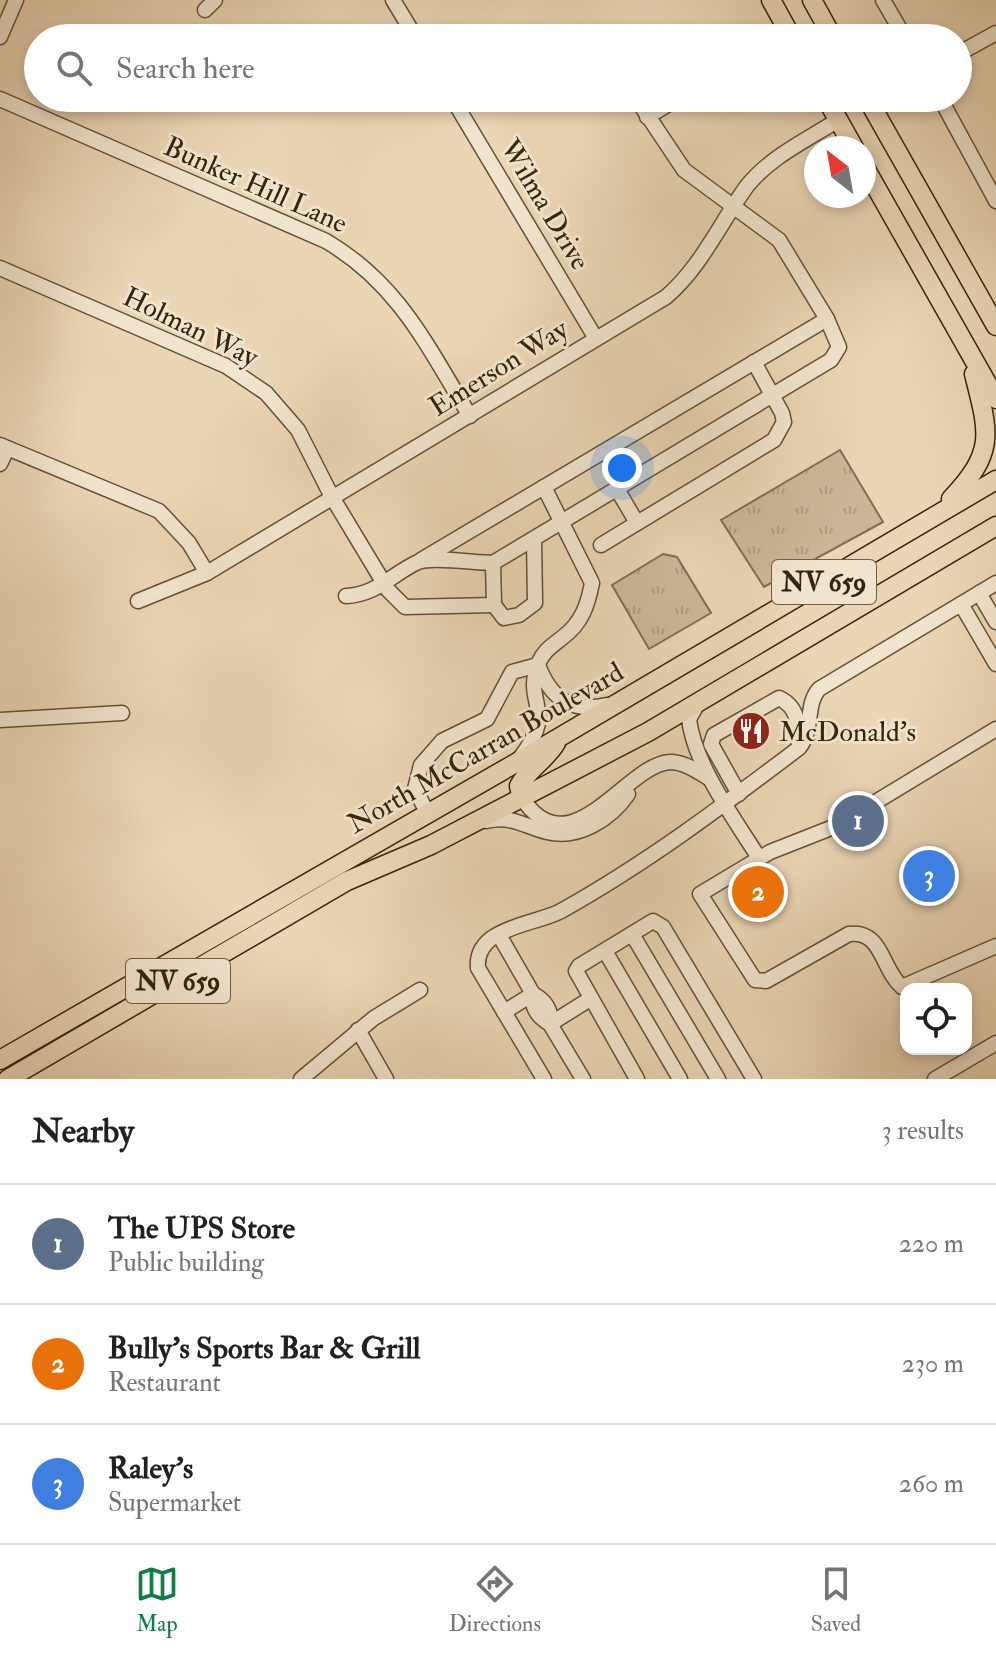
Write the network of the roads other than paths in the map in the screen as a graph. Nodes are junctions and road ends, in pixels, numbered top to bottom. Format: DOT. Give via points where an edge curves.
graph roads {
  1 [pos="16,0"];
  2 [pos="393,0"];
  3 [pos="771,0"];
  4 [pos="812,0"];
  5 [pos="883,0"];
  6 [pos="408,24"];
  7 [pos="784,24"];
  8 [pos="825,24"];
  9 [pos="897,24"];
  10 [pos="996,33"];
  11 [pos="0,37"];
  12 [pos="972,46"];
  13 [pos="0,99"];
  14 [pos="24,109"];
  15 [pos="30,112"];
  16 [pos="460,112"];
  17 [pos="644,112"];
  18 [pos="655,112"];
  19 [pos="834,112"];
  20 [pos="880,112"];
  21 [pos="948,112"];
  22 [pos="647,117"];
  23 [pos="838,120"];
  24 [pos="847,136"];
  25 [pos="876,187"];
  26 [pos="996,201"];
  27 [pos="734,207"];
  28 [pos="0,268"];
  29 [pos="827,319"];
  30 [pos="996,326"];
  31 [pos="595,337"];
  32 [pos="968,348"];
  33 [pos="754,362"];
  34 [pos="774,395"];
  35 [pos="996,399"];
  36 [pos="470,416"];
  37 [pos="4,447"];
  38 [pos="0,464"];
  39 [pos="996,480"];
  40 [pos="544,487"];
  41 [pos="617,489"];
  42 [pos="332,497"];
  43 [pos="934,516"];
  44 [pos="563,521"];
  45 [pos="637,523"];
  46 [pos="996,526"];
  47 [pos="534,539"];
  48 [pos="601,545"];
  49 [pos="421,560"];
  50 [pos="493,563"];
  51 [pos="207,573"];
  52 [pos="384,583"];
  53 [pos="996,583"];
  54 [pos="979,593"];
  55 [pos="346,596"];
  56 [pos="138,601"];
  57 [pos="961,604"];
  58 [pos="494,605"];
  59 [pos="996,622"];
  60 [pos="990,641"];
  61 [pos="996,664"];
  62 [pos="538,665"];
  63 [pos="619,703"];
  64 [pos="698,703"];
  65 [pos="122,713"];
  66 [pos="0,720"];
  67 [pos="996,729"];
  68 [pos="559,737"];
  69 [pos="799,748"];
  70 [pos="514,764"];
  71 [pos="710,779"];
  72 [pos="631,786"];
  73 [pos="739,794"];
  74 [pos="522,798"];
  75 [pos="726,804"];
  76 [pos="428,814"];
  77 [pos="470,825"];
  78 [pos="759,858"];
  79 [pos="632,934"];
  80 [pos="499,935"];
  81 [pos="996,946"];
  82 [pos="605,951"];
  83 [pos="420,990"];
  84 [pos="533,994"];
  85 [pos="590,999"];
  86 [pos="504,1012"];
  87 [pos="550,1024"];
  88 [pos="358,1030"];
  89 [pos="996,1043"];
  90 [pos="0,1060"];
  91 [pos="751,1078"];
  92 [pos="8,1079"];
  93 [pos="301,1079"];
  94 [pos="386,1079"];
  95 [pos="544,1079"];
  96 [pos="583,1079"];
  97 [pos="637,1079"];
  98 [pos="680,1079"];
  99 [pos="718,1079"];
  100 [pos="935,1079"];
  1 -- 11 [label="street"];
  2 -- 6 [label="street"];
  3 -- 7 [label="main road"];
  4 -- 8 [label="main road"];
  5 -- 9 [label="street"];
  10 -- 12 [label="street"];
  13 -- 14 [label="street, Bunker Hill Lane"];
  15 -- 36 [label="street, Bunker Hill Lane" via="350,255 407,312"];
  16 -- 31 [label="street, Wilma Drive"];
  17 -- 22 [label="street"];
  18 -- 22 [label="street"];
  19 -- 23 [label="main road"];
  20 -- 30 [label="main road"];
  21 -- 26 [label="street"];
  22 -- 27 [label="street" via="684,170"];
  23 -- 24 [label="main road"];
  23 -- 27 [label="street, Emerson Way" via="762,170"];
  25 -- 32 [label="main road"];
  27 -- 29 [label="street" via="779,240"];
  27 -- 31 [label="street, Emerson Way" via="681,284"];
  28 -- 42 [label="street, Holman Way" via="247,378 298,430"];
  29 -- 33 [label="street"];
  29 -- 34 [label="street" via="838,340 837,352"];
  31 -- 36 [label="street, Emerson Way"];
  32 -- 35 [label="main road"];
  32 -- 43 [label="main road" via="988,439 975,472"];
  33 -- 34 [label="street"];
  33 -- 40 [label="street"];
  34 -- 41 [label="street"];
  34 -- 45 [label="street" via="784,422 774,440"];
  36 -- 42 [label="street, Emerson Way"];
  37 -- 38 [label="street"];
  37 -- 51 [label="street" via="159,511 183,535"];
  39 -- 43 [label="main road, North McCarran Boulevard / NV 659"];
  40 -- 44 [label="street"];
  40 -- 49 [label="street"];
  41 -- 44 [label="street"];
  41 -- 45 [label="street"];
  42 -- 51 [label="street, Emerson Way"];
  42 -- 52 [label="street, Holman Way"];
  43 -- 63 [label="main road, North McCarran Boulevard / NV 659"];
  44 -- 47 [label="street"];
  44 -- 62 [label="street" via="592,583 583,616 544,652"];
  45 -- 48 [label="street"];
  46 -- 64 [label="main road, North McCarran Boulevard / NV 659"];
  47 -- 50 [label="street"];
  47 -- 58 [label="street" via="535,603 511,619"];
  49 -- 50 [label="street"];
  49 -- 52 [label="street"];
  50 -- 58 [label="street"];
  51 -- 56 [label="street, Emerson Way"];
  52 -- 55 [label="street"];
  52 -- 58 [label="street, Holman Way" via="405,607"];
  53 -- 54 [label="street"];
  54 -- 57 [label="street"];
  54 -- 59 [label="street"];
  57 -- 60 [label="street"];
  57 -- 69 [label="street" via="819,689 813,696 811,727"];
  60 -- 61 [label="street"];
  62 -- 63 [label="street" via="552,694 567,704 592,709"];
  62 -- 70 [label="street" via="533,683 540,723 534,740"];
  62 -- 76 [label="street" via="512,672 487,719 442,741 421,765 415,789"];
  63 -- 68 [label="main road, North McCarran Boulevard / NV 659"];
  64 -- 71 [label="street" via="689,719 691,732"];
  64 -- 74 [label="main road, North McCarran Boulevard / NV 659"];
  65 -- 66 [label="street"];
  67 -- 78 [label="street" via="836,826"];
  68 -- 70 [label="main road, North McCarran Boulevard / NV 659"];
  68 -- 74 [label="main road" via="541,764 524,777 519,786"];
  69 -- 73 [label="street"];
  69 -- 73 [label="street" via="796,714 779,698 714,735 711,744"];
  70 -- 76 [label="main road, North McCarran Boulevard / NV 659"];
  71 -- 72 [label="street" via="672,762 659,764"];
  71 -- 75 [label="street"];
  72 -- 74 [label="street" via="584,819 567,822 549,820"];
  72 -- 77 [label="street" via="606,816 578,831 544,832 503,817"];
  73 -- 75 [label="street"];
  74 -- 77 [label="main road, North McCarran Boulevard / NV 659"];
  75 -- 78 [label="street"];
  75 -- 80 [label="street" via="683,837 562,910"];
  76 -- 90 [label="main road, North McCarran Boulevard / NV 659"];
  77 -- 92 [label="main road, North McCarran Boulevard / NV 659" via="347,881"];
  78 -- 81 [label="street" via="700,894 755,980 766,981 849,934 872,938 902,987"];
  79 -- 82 [label="street"];
  79 -- 91 [label="street" via="653,921 663,927"];
  79 -- 99 [label="street"];
  80 -- 84 [label="street"];
  80 -- 86 [label="street" via="477,958"];
  82 -- 85 [label="street" via="576,971"];
  82 -- 98 [label="street"];
  83 -- 88 [label="street"];
  84 -- 86 [label="street"];
  84 -- 87 [label="street" via="545,1004"];
  85 -- 87 [label="street"];
  85 -- 97 [label="street"];
  86 -- 95 [label="street"];
  87 -- 96 [label="street"];
  88 -- 93 [label="street"];
  88 -- 94 [label="street"];
  89 -- 100 [label="street"];
}
